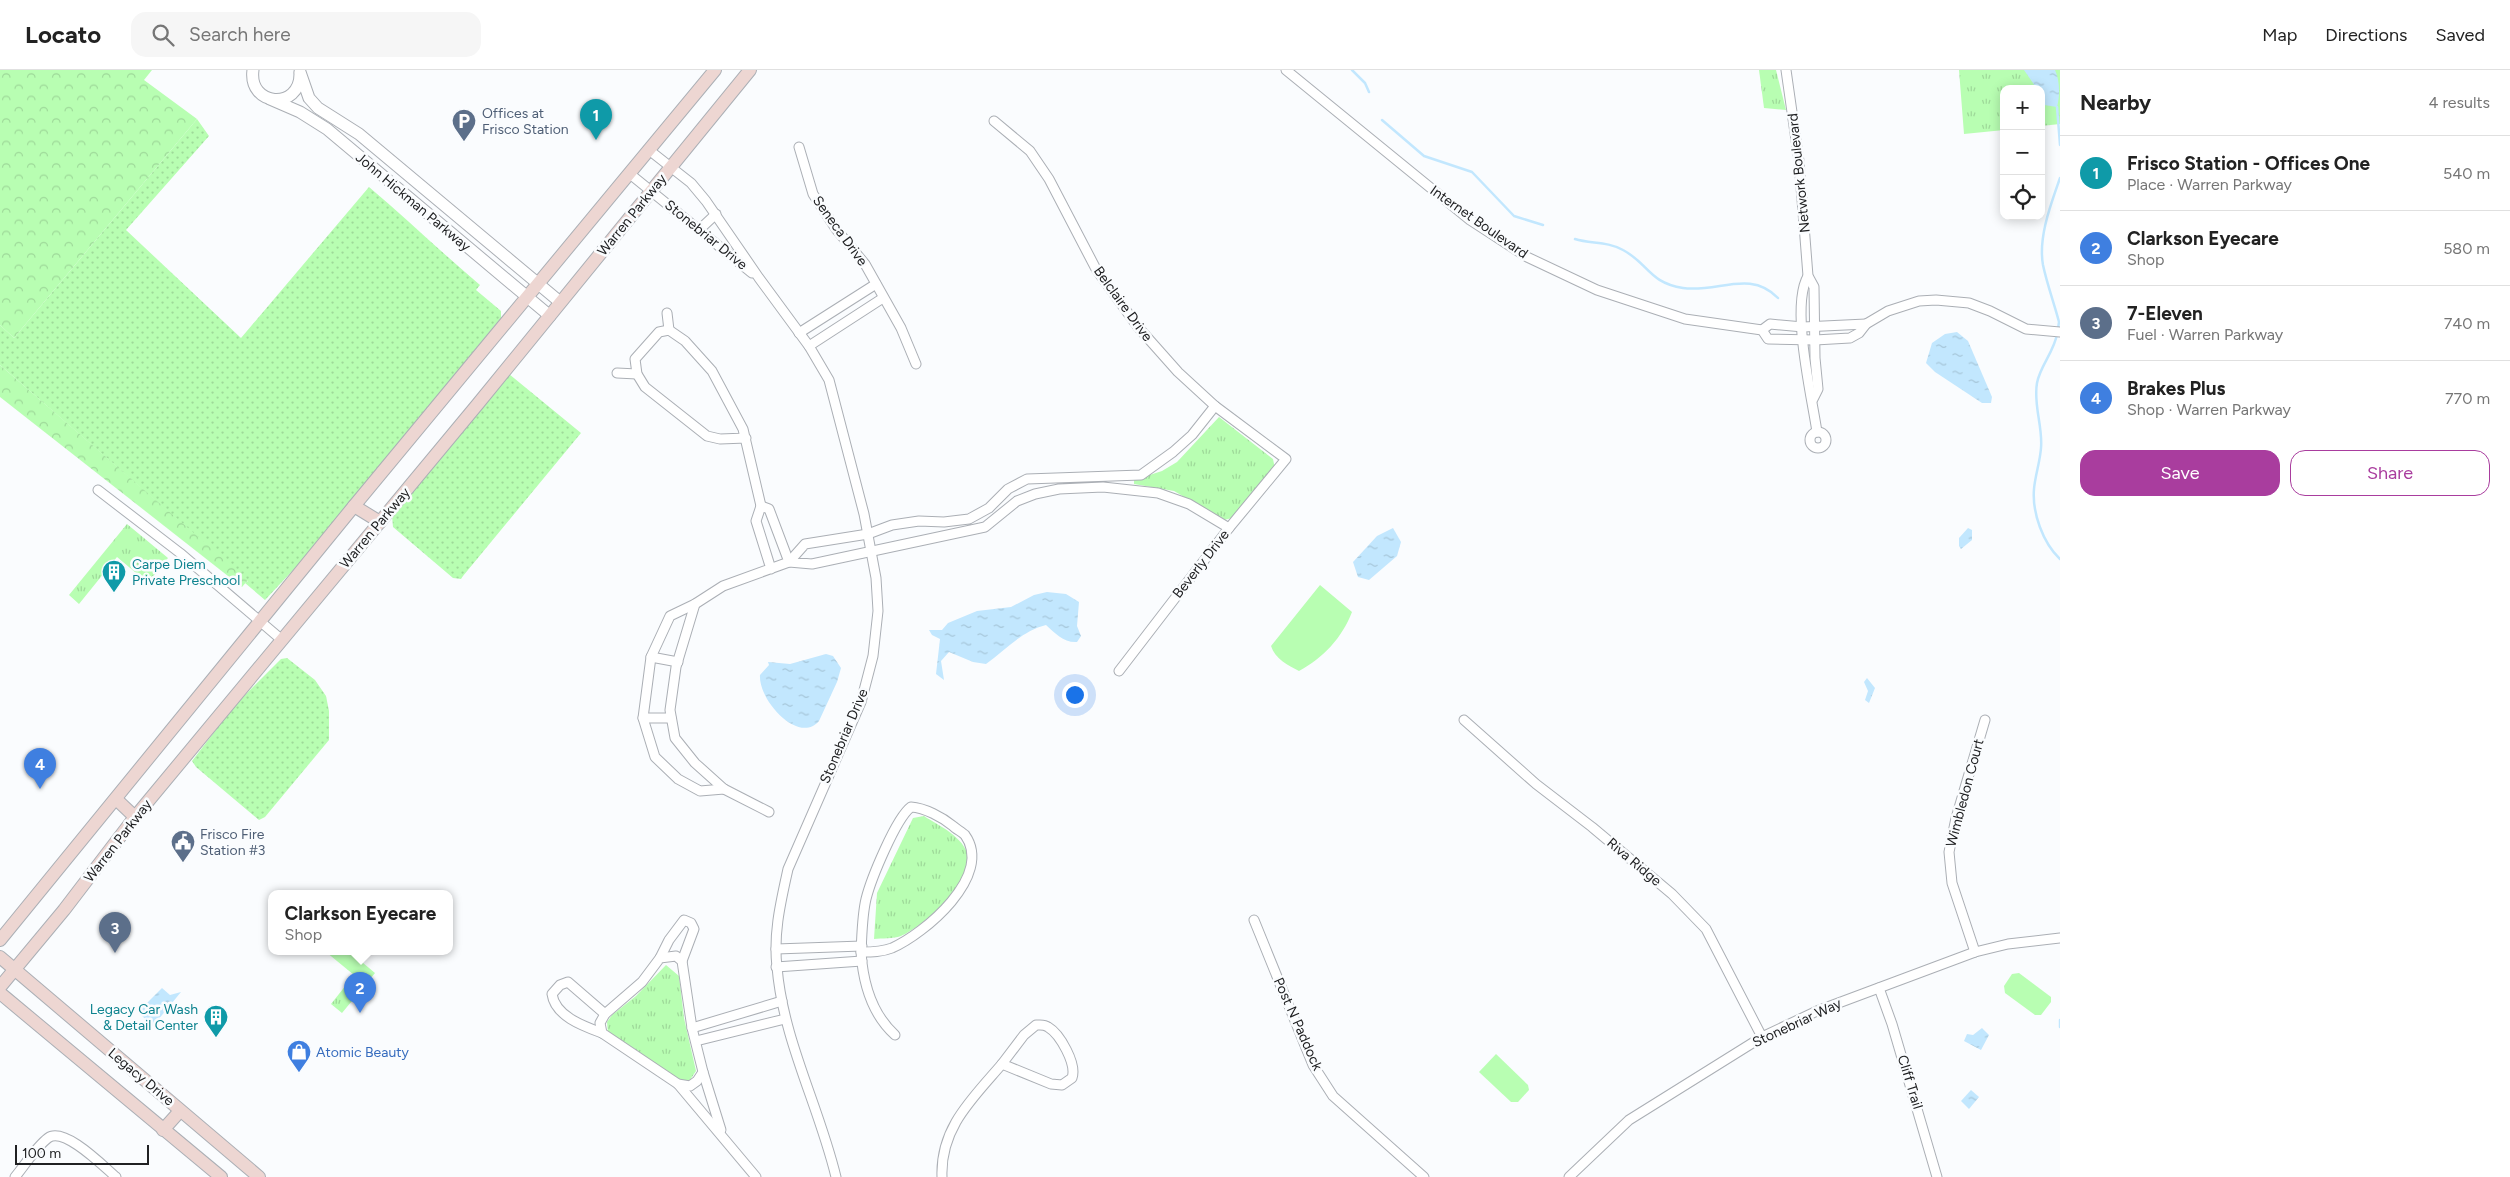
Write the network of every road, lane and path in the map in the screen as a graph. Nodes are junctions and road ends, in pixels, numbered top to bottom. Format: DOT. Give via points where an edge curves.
graph roads {
  1 [pos="299,70"];
  2 [pos="716,70"];
  3 [pos="750,70"];
  4 [pos="1286,70"];
  5 [pos="1786,70"];
  6 [pos="252,74"];
  7 [pos="270,99"];
  8 [pos="994,121"];
  9 [pos="371,144"];
  10 [pos="799,147"];
  11 [pos="649,150"];
  12 [pos="360,158"];
  13 [pos="671,167"];
  14 [pos="630,174"];
  15 [pos="652,191"];
  16 [pos="716,214"];
  17 [pos="700,229"];
  18 [pos="1808,276"];
  19 [pos="758,278"];
  20 [pos="538,284"];
  21 [pos="876,284"];
  22 [pos="528,297"];
  23 [pos="883,298"];
  24 [pos="560,302"];
  25 [pos="667,313"];
  26 [pos="550,316"];
  27 [pos="1866,324"];
  28 [pos="1814,326"];
  29 [pos="1803,327"];
  30 [pos="670,330"];
  31 [pos="1762,330"];
  32 [pos="2060,332"];
  33 [pos="800,333"];
  34 [pos="1804,340"];
  35 [pos="1815,340"];
  36 [pos="809,346"];
  37 [pos="916,364"];
  38 [pos="617,373"];
  39 [pos="637,374"];
  40 [pos="1813,400"];
  41 [pos="1214,406"];
  42 [pos="1817,432"];
  43 [pos="746,438"];
  44 [pos="1286,459"];
  45 [pos="98,490"];
  46 [pos="354,506"];
  47 [pos="761,506"];
  48 [pos="380,522"];
  49 [pos="1229,528"];
  50 [pos="868,534"];
  51 [pos="872,553"];
  52 [pos="789,562"];
  53 [pos="771,569"];
  54 [pos="695,604"];
  55 [pos="260,622"];
  56 [pos="282,640"];
  57 [pos="651,657"];
  58 [pos="678,662"];
  59 [pos="1119,671"];
  60 [pos="643,718"];
  61 [pos="671,718"];
  62 [pos="1464,720"];
  63 [pos="1985,720"];
  64 [pos="724,789"];
  65 [pos="116,799"];
  66 [pos="769,812"];
  67 [pos="135,817"];
  68 [pos="1254,920"];
  69 [pos="2060,938"];
  70 [pos="0,940"];
  71 [pos="776,949"];
  72 [pos="1975,952"];
  73 [pos="862,953"];
  74 [pos="0,957"];
  75 [pos="660,958"];
  76 [pos="682,961"];
  77 [pos="776,966"];
  78 [pos="15,969"];
  79 [pos="0,986"];
  80 [pos="1879,988"];
  81 [pos="0,993"];
  82 [pos="782,1001"];
  83 [pos="605,1014"];
  84 [pos="785,1019"];
  85 [pos="692,1028"];
  86 [pos="602,1033"];
  87 [pos="895,1035"];
  88 [pos="1762,1037"];
  89 [pos="696,1041"];
  90 [pos="1002,1064"];
  91 [pos="702,1072"];
  92 [pos="678,1084"];
  93 [pos="180,1111"];
  94 [pos="163,1130"];
  95 [pos="721,1133"];
  96 [pos="15,1177"];
  97 [pos="116,1177"];
  98 [pos="221,1177"];
  99 [pos="259,1177"];
  100 [pos="756,1177"];
  101 [pos="836,1177"];
  102 [pos="942,1177"];
  103 [pos="1424,1177"];
  104 [pos="1569,1177"];
  105 [pos="1937,1177"];
  1 -- 7 [label="street" via="298,86 291,95"];
  1 -- 9 [label="street, John Hickman Parkway" via="309,98 318,108"];
  2 -- 11 [label="main road, Warren Parkway"];
  3 -- 13 [label="main road, Warren Parkway"];
  4 -- 31 [label="street, Internet Boulevard" via="1470,220 1527,257 1597,290 1685,319"];
  5 -- 18 [label="street, Network Boulevard" via="1799,161"];
  6 -- 7 [label="street, John Hickman Parkway" via="259,92"];
  7 -- 12 [label="street, John Hickman Parkway" via="314,120"];
  8 -- 41 [label="street, Belclaire Drive" via="1030,151 1049,179 1096,269 1138,327"];
  9 -- 12 [label="street"];
  9 -- 20 [label="street, John Hickman Parkway"];
  10 -- 21 [label="street, Seneca Drive" via="812,194 865,264"];
  11 -- 13 [label="street, Stonebriar Drive"];
  11 -- 14 [label="main road, Warren Parkway"];
  12 -- 22 [label="street, John Hickman Parkway"];
  13 -- 15 [label="main road, Warren Parkway"];
  13 -- 16 [label="street, Stonebriar Drive" via="691,183"];
  14 -- 15 [label="street, Stonebriar Drive"];
  14 -- 20 [label="main road, Warren Parkway"];
  15 -- 17 [label="street, Stonebriar Drive"];
  15 -- 24 [label="main road, Warren Parkway"];
  16 -- 17 [label="street"];
  16 -- 19 [label="street, Stonebriar Drive"];
  17 -- 19 [label="street, Stonebriar Drive"];
  18 -- 28 [label="street, Network Boulevard" via="1814,288"];
  18 -- 29 [label="street, Network Boulevard" via="1802,286"];
  19 -- 33 [label="street, Stonebriar Drive"];
  20 -- 22 [label="main road, Warren Parkway"];
  20 -- 24 [label="street, John Hickman Parkway"];
  21 -- 23 [label="street, Seneca Drive"];
  21 -- 33 [label="street"];
  22 -- 26 [label="street, John Hickman Parkway"];
  22 -- 46 [label="main road, Warren Parkway"];
  23 -- 36 [label="street"];
  23 -- 37 [label="street, Seneca Drive" via="901,328"];
  24 -- 26 [label="main road, Warren Parkway"];
  25 -- 30 [label="street"];
  26 -- 48 [label="main road, Warren Parkway"];
  27 -- 28 [label="street, Internet Boulevard"];
  27 -- 32 [label="street, Internet Boulevard" via="1888,311 1919,301 1936,300 1969,303 2016,326"];
  27 -- 35 [label="street, Internet Boulevard" via="1850,338"];
  28 -- 29 [label="street, Internet Boulevard"];
  28 -- 35 [label="street, Network Boulevard"];
  29 -- 31 [label="street, Internet Boulevard" via="1770,324"];
  29 -- 34 [label="street, Network Boulevard"];
  30 -- 39 [label="street" via="659,332 635,358"];
  30 -- 43 [label="street" via="685,341 712,372"];
  31 -- 34 [label="street, Internet Boulevard" via="1768,338"];
  33 -- 36 [label="street, Stonebriar Drive"];
  34 -- 35 [label="street, Internet Boulevard"];
  34 -- 40 [label="street, Network Boulevard" via="1806,378"];
  35 -- 40 [label="street, Network Boulevard" via="1818,389"];
  36 -- 50 [label="street, Stonebriar Drive" via="829,380"];
  38 -- 39 [label="street"];
  39 -- 43 [label="street" via="645,387 707,436"];
  40 -- 42 [label="street, Network Boulevard"];
  41 -- 44 [label="street, Belclaire Drive"];
  41 -- 50 [label="street" via="1192,435 1141,476 1027,480 1008,489 989,508 970,519 892,525"];
  43 -- 47 [label="street"];
  44 -- 49 [label="street, Beverly Drive"];
  45 -- 55 [label="street" via="180,553"];
  46 -- 48 [label="main road"];
  46 -- 55 [label="main road, Warren Parkway"];
  47 -- 52 [label="street" via="769,509"];
  47 -- 53 [label="street" via="756,521"];
  48 -- 56 [label="main road, Warren Parkway"];
  49 -- 51 [label="street" via="1189,504 1158,493 1103,487 1059,489 1017,502 985,527"];
  49 -- 59 [label="street, Beverly Drive"];
  50 -- 51 [label="street, Stonebriar Drive"];
  50 -- 52 [label="street" via="805,544"];
  51 -- 52 [label="street" via="812,564"];
  51 -- 71 [label="street, Stonebriar Drive" via="878,611 873,656 861,702 788,869 780,896"];
  52 -- 53 [label="street"];
  53 -- 54 [label="street" via="723,586"];
  54 -- 57 [label="street" via="670,616"];
  54 -- 58 [label="street"];
  55 -- 56 [label="street"];
  55 -- 65 [label="main road, Warren Parkway"];
  56 -- 67 [label="main road, Warren Parkway"];
  57 -- 58 [label="street"];
  57 -- 60 [label="street"];
  58 -- 61 [label="street"];
  60 -- 61 [label="street"];
  60 -- 64 [label="street" via="655,757 678,779 700,791"];
  61 -- 64 [label="street" via="675,738 695,764"];
  62 -- 88 [label="street, Riva Ridge" via="1536,784 1672,894 1706,930"];
  63 -- 72 [label="street, Wimbledon Court" via="1949,852 1952,883"];
  64 -- 66 [label="street"];
  65 -- 67 [label="main road"];
  65 -- 70 [label="main road, Warren Parkway"];
  67 -- 78 [label="main road, Warren Parkway"];
  68 -- 103 [label="street, Post N Paddock" via="1313,1064 1332,1096"];
  69 -- 72 [label="street, Stonebriar Way" via="2008,944"];
  71 -- 73 [label="street"];
  71 -- 77 [label="street, Stonebriar Drive"];
  72 -- 80 [label="street, Stonebriar Way"];
  73 -- 73 [label="street" via="890,948 912,937 958,893 970,873 972,860 964,835 946,821 917,807 905,811 870,887 864,912"];
  73 -- 77 [label="street"];
  73 -- 87 [label="street" via="872,1004 880,1019"];
  74 -- 78 [label="main road, Legacy Drive"];
  75 -- 76 [label="street" via="676,956"];
  75 -- 76 [label="street" via="684,920 694,928"];
  75 -- 83 [label="street" via="642,982"];
  76 -- 85 [label="street"];
  77 -- 82 [label="street, Stonebriar Drive"];
  78 -- 79 [label="main road, Warren Parkway"];
  78 -- 93 [label="main road, Legacy Drive"];
  80 -- 88 [label="street, Stonebriar Way"];
  80 -- 105 [label="street, Cliff Trail"];
  81 -- 94 [label="main road, Legacy Drive"];
  82 -- 84 [label="street, Stonebriar Drive"];
  82 -- 85 [label="street"];
  83 -- 86 [label="street" via="600,1023"];
  83 -- 86 [label="street" via="568,982 552,994 553,1001 579,1025"];
  84 -- 89 [label="street"];
  84 -- 101 [label="street, Stonebriar Drive"];
  85 -- 89 [label="street"];
  86 -- 92 [label="street"];
  88 -- 104 [label="street, Stonebriar Way" via="1629,1120"];
  89 -- 91 [label="street"];
  90 -- 90 [label="street" via="1062,1086 1074,1073 1073,1061 1055,1034 1044,1025 1030,1029"];
  90 -- 102 [label="street" via="957,1119 942,1151"];
  91 -- 92 [label="street" via="690,1086"];
  91 -- 95 [label="street"];
  92 -- 95 [label="street"];
  93 -- 94 [label="main road"];
  93 -- 99 [label="main road, Legacy Drive"];
  94 -- 98 [label="main road, Legacy Drive"];
  95 -- 100 [label="street"];
  96 -- 97 [label="street" via="48,1138 58,1135 71,1140"];
}
